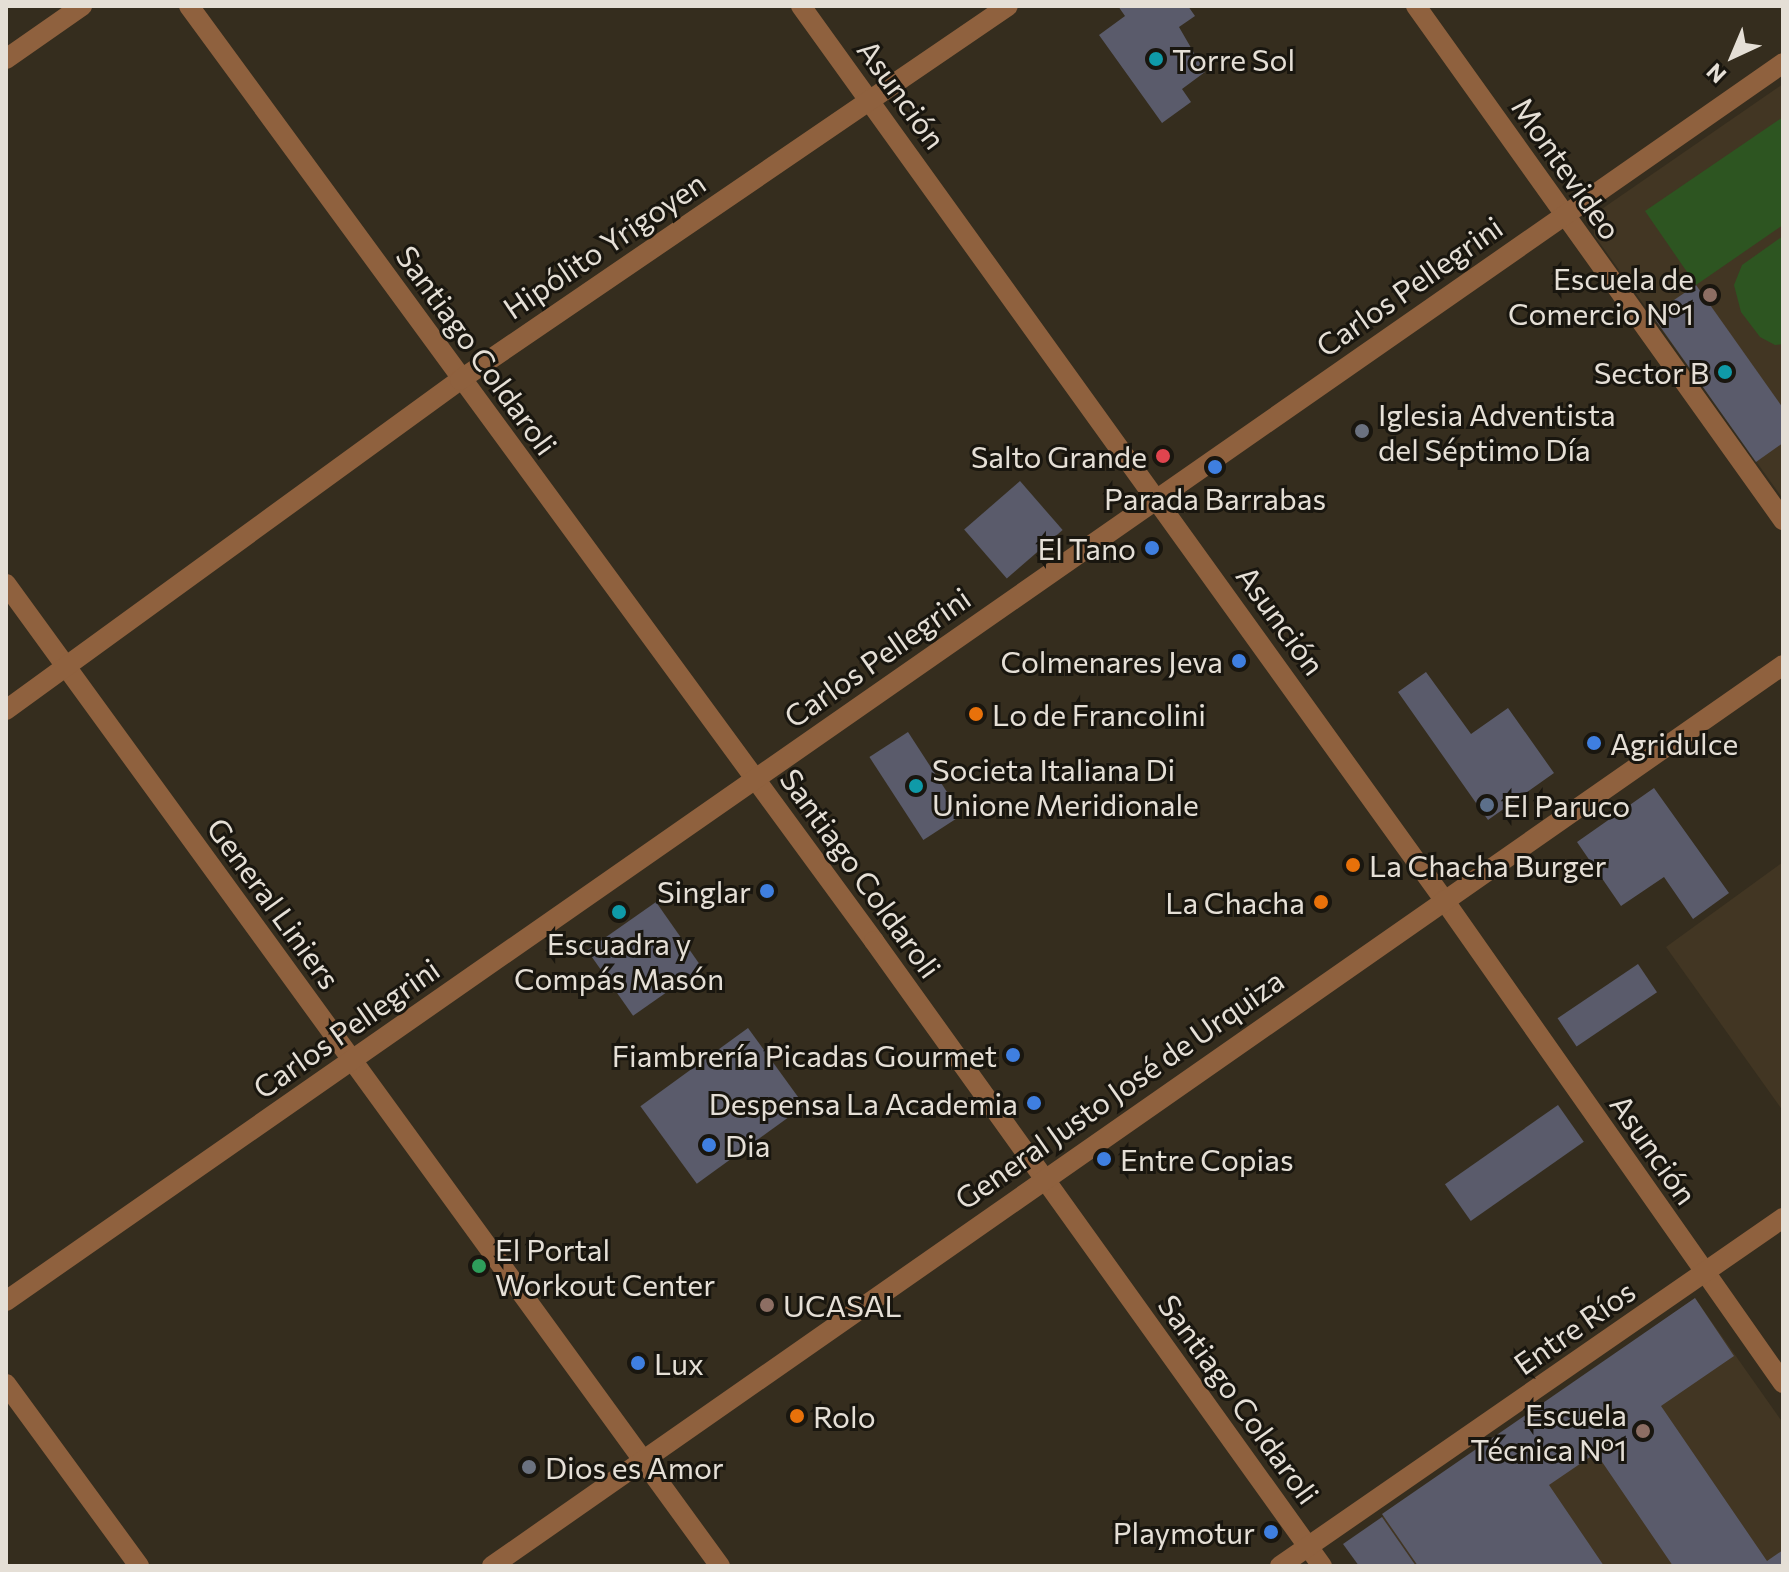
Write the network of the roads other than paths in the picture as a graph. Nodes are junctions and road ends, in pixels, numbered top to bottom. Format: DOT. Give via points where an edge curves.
graph roads {
  1 [pos="82,6"];
  2 [pos="189,6"];
  3 [pos="801,6"];
  4 [pos="1008,6"];
  5 [pos="1416,6"];
  6 [pos="6,59"];
  7 [pos="1783,63"];
  8 [pos="870,100"];
  9 [pos="1563,215"];
  10 [pos="460,380"];
  11 [pos="1157,499"];
  12 [pos="1783,520"];
  13 [pos="6,584"];
  14 [pos="1783,665"];
  15 [pos="68,669"];
  16 [pos="6,710"];
  17 [pos="755,778"];
  18 [pos="1444,900"];
  19 [pos="351,1061"];
  20 [pos="1043,1179"];
  21 [pos="1783,1218"];
  22 [pos="1704,1273"];
  23 [pos="6,1301"];
  24 [pos="1783,1383"];
  25 [pos="6,1384"];
  26 [pos="643,1459"];
  27 [pos="1308,1547"];
  28 [pos="139,1566"];
  29 [pos="492,1566"];
  30 [pos="720,1566"];
  31 [pos="1280,1566"];
  32 [pos="1322,1566"];
  1 -- 6 [label="street"];
  2 -- 10 [label="street, Santiago Coldaroli"];
  3 -- 8 [label="street, Asunción"];
  4 -- 8 [label="street, Hipólito Yrigoyen"];
  5 -- 9 [label="street, Montevideo"];
  7 -- 9 [label="street, Carlos Pellegrini"];
  8 -- 10 [label="street, Hipólito Yrigoyen"];
  8 -- 11 [label="street, Asunción"];
  9 -- 11 [label="street, Carlos Pellegrini"];
  9 -- 12 [label="street, Montevideo"];
  10 -- 15 [label="street, Hipólito Yrigoyen"];
  10 -- 17 [label="street, Santiago Coldaroli"];
  11 -- 17 [label="street, Carlos Pellegrini"];
  11 -- 18 [label="street, Asunción"];
  13 -- 15 [label="street, General Liniers"];
  14 -- 18 [label="street, General Justo José de Urquiza"];
  15 -- 16 [label="street, Hipólito Yrigoyen"];
  15 -- 19 [label="street, General Liniers"];
  17 -- 19 [label="street, Carlos Pellegrini"];
  17 -- 20 [label="street, Santiago Coldaroli"];
  18 -- 20 [label="street, General Justo José de Urquiza"];
  18 -- 22 [label="street, Asunción"];
  19 -- 23 [label="street, Carlos Pellegrini"];
  19 -- 26 [label="street, General Liniers"];
  20 -- 26 [label="street, General Justo José de Urquiza"];
  20 -- 27 [label="street, Santiago Coldaroli"];
  21 -- 22 [label="street, Entre Ríos"];
  22 -- 24 [label="street, Asunción"];
  22 -- 27 [label="street, Entre Ríos"];
  25 -- 28 [label="street"];
  26 -- 29 [label="street, General Justo José de Urquiza"];
  26 -- 30 [label="street, General Liniers"];
  27 -- 31 [label="street, Entre Ríos"];
  27 -- 32 [label="street, Santiago Coldaroli"];
}
